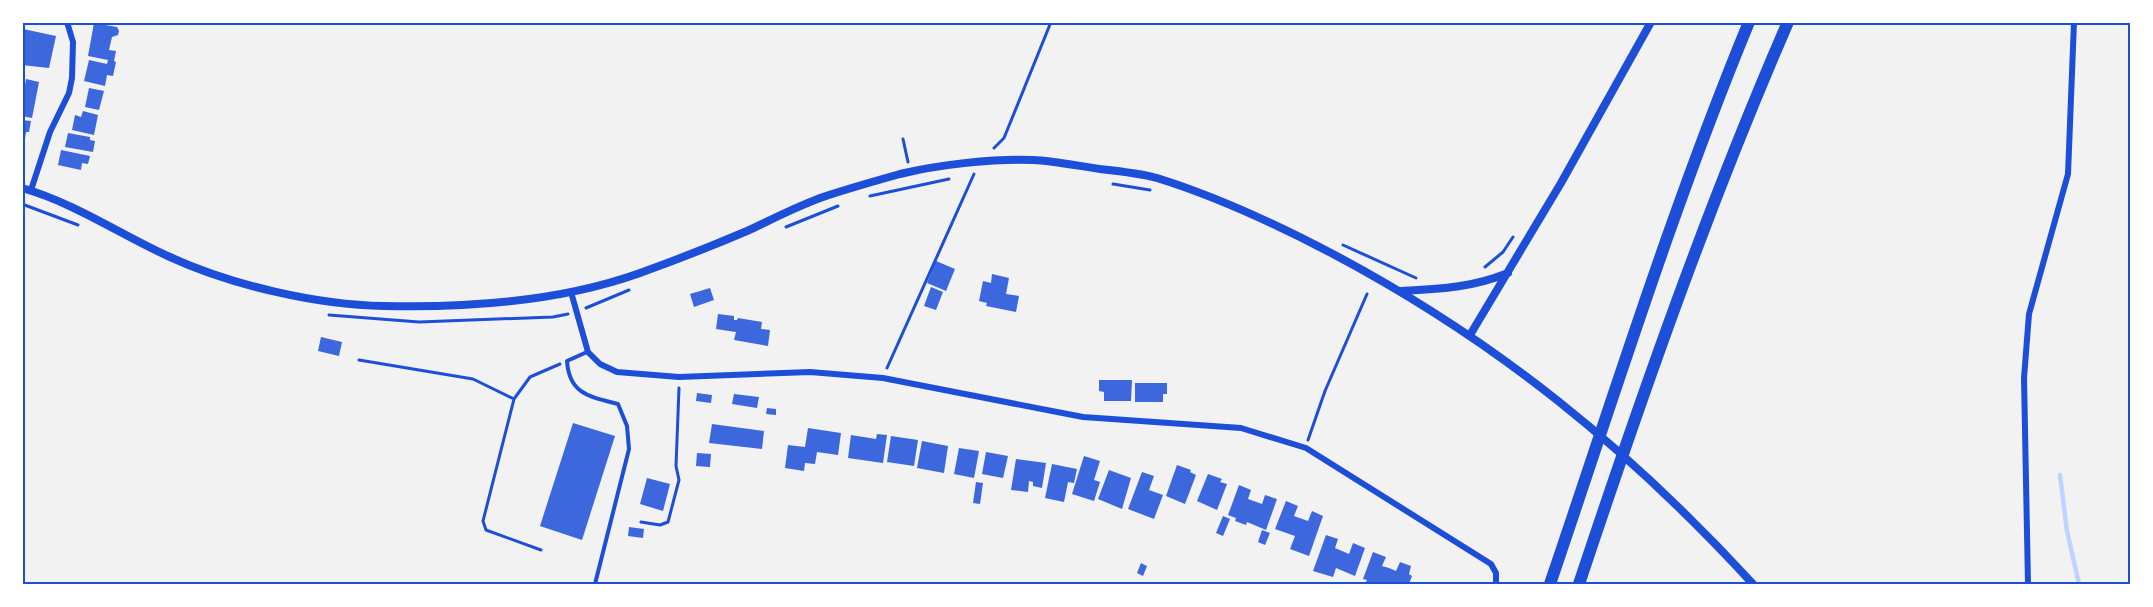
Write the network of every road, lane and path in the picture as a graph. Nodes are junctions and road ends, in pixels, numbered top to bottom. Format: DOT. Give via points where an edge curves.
graph roads {
  1 [pos="1051,22"];
  2 [pos="1651,22"];
  3 [pos="1749,22"];
  4 [pos="1788,22"];
  5 [pos="2074,22"];
  6 [pos="68,23"];
  7 [pos="903,139"];
  8 [pos="981,162"];
  9 [pos="910,172"];
  10 [pos="974,173"];
  11 [pos="962,176"];
  12 [pos="951,178"];
  13 [pos="1103,182"];
  14 [pos="26,189"];
  15 [pos="1159,193"];
  16 [pos="862,198"];
  17 [pos="22,204"];
  18 [pos="840,206"];
  19 [pos="81,226"];
  20 [pos="785,228"];
  21 [pos="1515,235"];
  22 [pos="1341,243"];
  23 [pos="1479,270"];
  24 [pos="1508,272"];
  25 [pos="1424,281"];
  26 [pos="632,289"];
  27 [pos="1400,291"];
  28 [pos="571,292"];
  29 [pos="1367,294"];
  30 [pos="578,311"];
  31 [pos="328,315"];
  32 [pos="1470,335"];
  33 [pos="588,352"];
  34 [pos="359,360"];
  35 [pos="567,361"];
  36 [pos="679,377"];
  37 [pos="883,378"];
  38 [pos="514,399"];
  39 [pos="1306,448"];
  40 [pos="641,522"];
  41 [pos="541,550"];
  42 [pos="595,585"];
  43 [pos="1496,585"];
  44 [pos="1550,585"];
  45 [pos="1579,585"];
  46 [pos="1753,585"];
  47 [pos="2028,585"];
  1 -- 8 [label="path" via="1004,138"];
  2 -- 24 [label="street"];
  3 -- 44 [label="highway" via="1669,232"];
  4 -- 45 [label="highway" via="1746,118 1698,246"];
  5 -- 47 [label="street" via="2068,174 2028,325 2024,378"];
  6 -- 14 [label="street" via="73,42 69,93"];
  7 -- 9 [label="path"];
  8 -- 9 [label="street"];
  8 -- 10 [label="path"];
  8 -- 27 [label="street" via="1033,160 1152,177 1224,202 1304,239"];
  9 -- 28 [label="street" via="822,197 701,250 634,275"];
  10 -- 11 [label="path"];
  10 -- 37 [label="path"];
  12 -- 16 [label="path"];
  13 -- 15 [label="path"];
  14 -- 28 [label="street" via="209,274 286,293 379,306 431,306 506,302"];
  17 -- 19 [label="path"];
  18 -- 20 [label="path"];
  21 -- 23 [label="path" via="1503,252"];
  22 -- 25 [label="path"];
  24 -- 27 [label="street" via="1460,287"];
  24 -- 32 [label="street"];
  26 -- 30 [label="path"];
  27 -- 32 [label="street"];
  28 -- 30 [label="street"];
  29 -- 39 [label="path" via="1325,391"];
  30 -- 31 [label="path" via="553,317 419,322"];
  30 -- 33 [label="street"];
  32 -- 46 [label="street" via="1606,439 1670,497"];
  33 -- 35 [label="lane"];
  33 -- 36 [label="street" via="616,372"];
  34 -- 38 [label="path" via="473,379"];
  35 -- 38 [label="path" via="530,378"];
  35 -- 42 [label="lane" via="574,386 618,404 627,426 629,449"];
  36 -- 37 [label="street" via="810,372"];
  36 -- 40 [label="path" via="679,480 672,512 668,522 660,525"];
  37 -- 39 [label="street" via="1083,417 1241,428"];
  38 -- 41 [label="path" via="483,521 486,531"];
  39 -- 43 [label="street" via="1491,564"];
}
